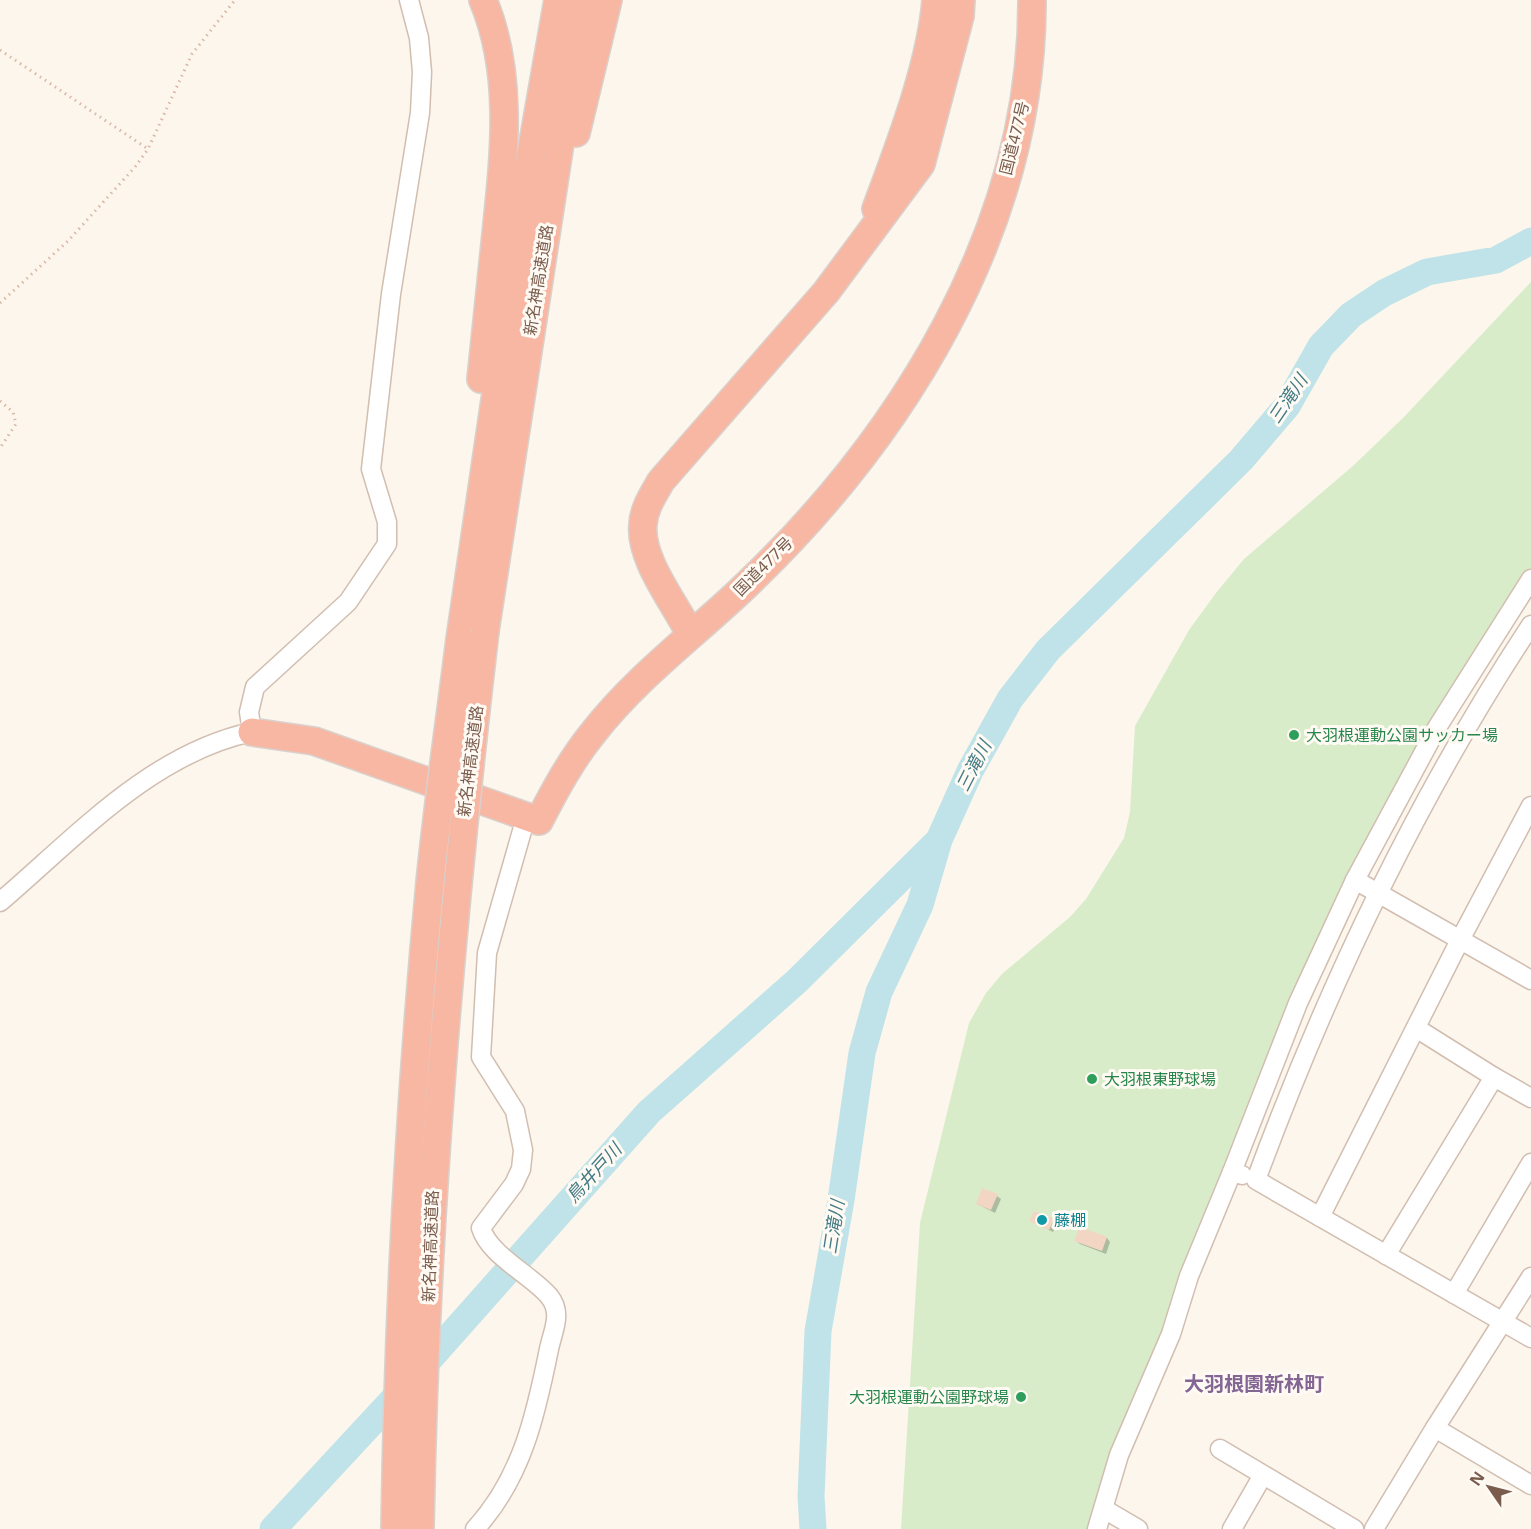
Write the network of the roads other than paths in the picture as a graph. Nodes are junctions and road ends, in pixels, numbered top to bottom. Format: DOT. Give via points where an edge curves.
graph roads {
  1 [pos="409,0"];
  2 [pos="483,0"];
  3 [pos="558,0"];
  4 [pos="582,0"];
  5 [pos="608,0"];
  6 [pos="1032,0"];
  7 [pos="948,5"];
  8 [pos="535,297"];
  9 [pos="1531,579"];
  10 [pos="465,604"];
  11 [pos="1529,631"];
  12 [pos="690,634"];
  13 [pos="472,635"];
  14 [pos="252,732"];
  15 [pos="1531,806"];
  16 [pos="526,817"];
  17 [pos="1355,880"];
  18 [pos="1376,893"];
  19 [pos="0,902"];
  20 [pos="1460,940"];
  21 [pos="1531,980"];
  22 [pos="1416,1028"];
  23 [pos="1494,1077"];
  24 [pos="1531,1099"];
  25 [pos="1531,1163"];
  26 [pos="1232,1172"];
  27 [pos="1256,1180"];
  28 [pos="1320,1217"];
  29 [pos="1386,1255"];
  30 [pos="1531,1277"];
  31 [pos="1454,1294"];
  32 [pos="1502,1321"];
  33 [pos="1531,1338"];
  34 [pos="1434,1428"];
  35 [pos="1220,1449"];
  36 [pos="1263,1475"];
  37 [pos="1531,1485"];
  38 [pos="1104,1509"];
  39 [pos="395,1529"];
  40 [pos="420,1529"];
  41 [pos="475,1529"];
  42 [pos="1097,1529"];
  43 [pos="1138,1529"];
  44 [pos="1232,1529"];
  45 [pos="1354,1529"];
  46 [pos="1374,1529"];
  1 -- 14 [label="street" via="419,38 421,102 391,294 371,469 387,522 387,544 348,602 255,687 249,712"];
  2 -- 10 [label="highway" via="501,66 504,159 477,410"];
  3 -- 10 [label="highway, 新名神高速道路" via="531,154"];
  4 -- 8 [label="highway, 新名神高速道路"];
  5 -- 8 [label="highway"];
  6 -- 12 [label="highway, 国道477号" via="1030,50 1011,155 956,311 931,356 866,452 740,591"];
  7 -- 12 [label="highway" via="921,164 826,292 661,481 648,504 643,525 645,546"];
  8 -- 13 [label="highway, 新名神高速道路"];
  9 -- 17 [label="street" via="1438,726"];
  10 -- 13 [label="highway, 新名神高速道路"];
  11 -- 18 [label="street" via="1455,747"];
  12 -- 16 [label="highway, 国道477号" via="594,732 560,779 539,821"];
  13 -- 39 [label="highway, 新名神高速道路, bridge" via="430,881 410,1168"];
  13 -- 40 [label="highway, 新名神高速道路, bridge" via="434,1157"];
  14 -- 16 [label="highway" via="314,741"];
  14 -- 19 [label="street" via="191,751 162,767"];
  15 -- 20 [label="street"];
  16 -- 41 [label="street" via="487,953 481,1058 515,1111 523,1150 521,1169 481,1228 487,1241 549,1297 557,1320 541,1395 521,1458 508,1484"];
  17 -- 18 [label="street"];
  17 -- 26 [label="street" via="1298,1003"];
  18 -- 20 [label="street"];
  18 -- 27 [label="street" via="1317,1023"];
  20 -- 21 [label="street"];
  20 -- 22 [label="street"];
  22 -- 23 [label="street"];
  22 -- 28 [label="street"];
  23 -- 24 [label="street"];
  23 -- 29 [label="street"];
  25 -- 31 [label="street"];
  26 -- 27 [label="street"];
  26 -- 38 [label="street" via="1189,1276 1171,1334 1119,1455"];
  27 -- 28 [label="street"];
  28 -- 29 [label="street"];
  29 -- 31 [label="street"];
  30 -- 32 [label="street"];
  31 -- 32 [label="street"];
  32 -- 33 [label="street"];
  32 -- 34 [label="street"];
  34 -- 37 [label="street"];
  34 -- 46 [label="street"];
  35 -- 36 [label="street"];
  36 -- 44 [label="street"];
  36 -- 45 [label="street"];
  38 -- 42 [label="street"];
  38 -- 43 [label="street"];
}
